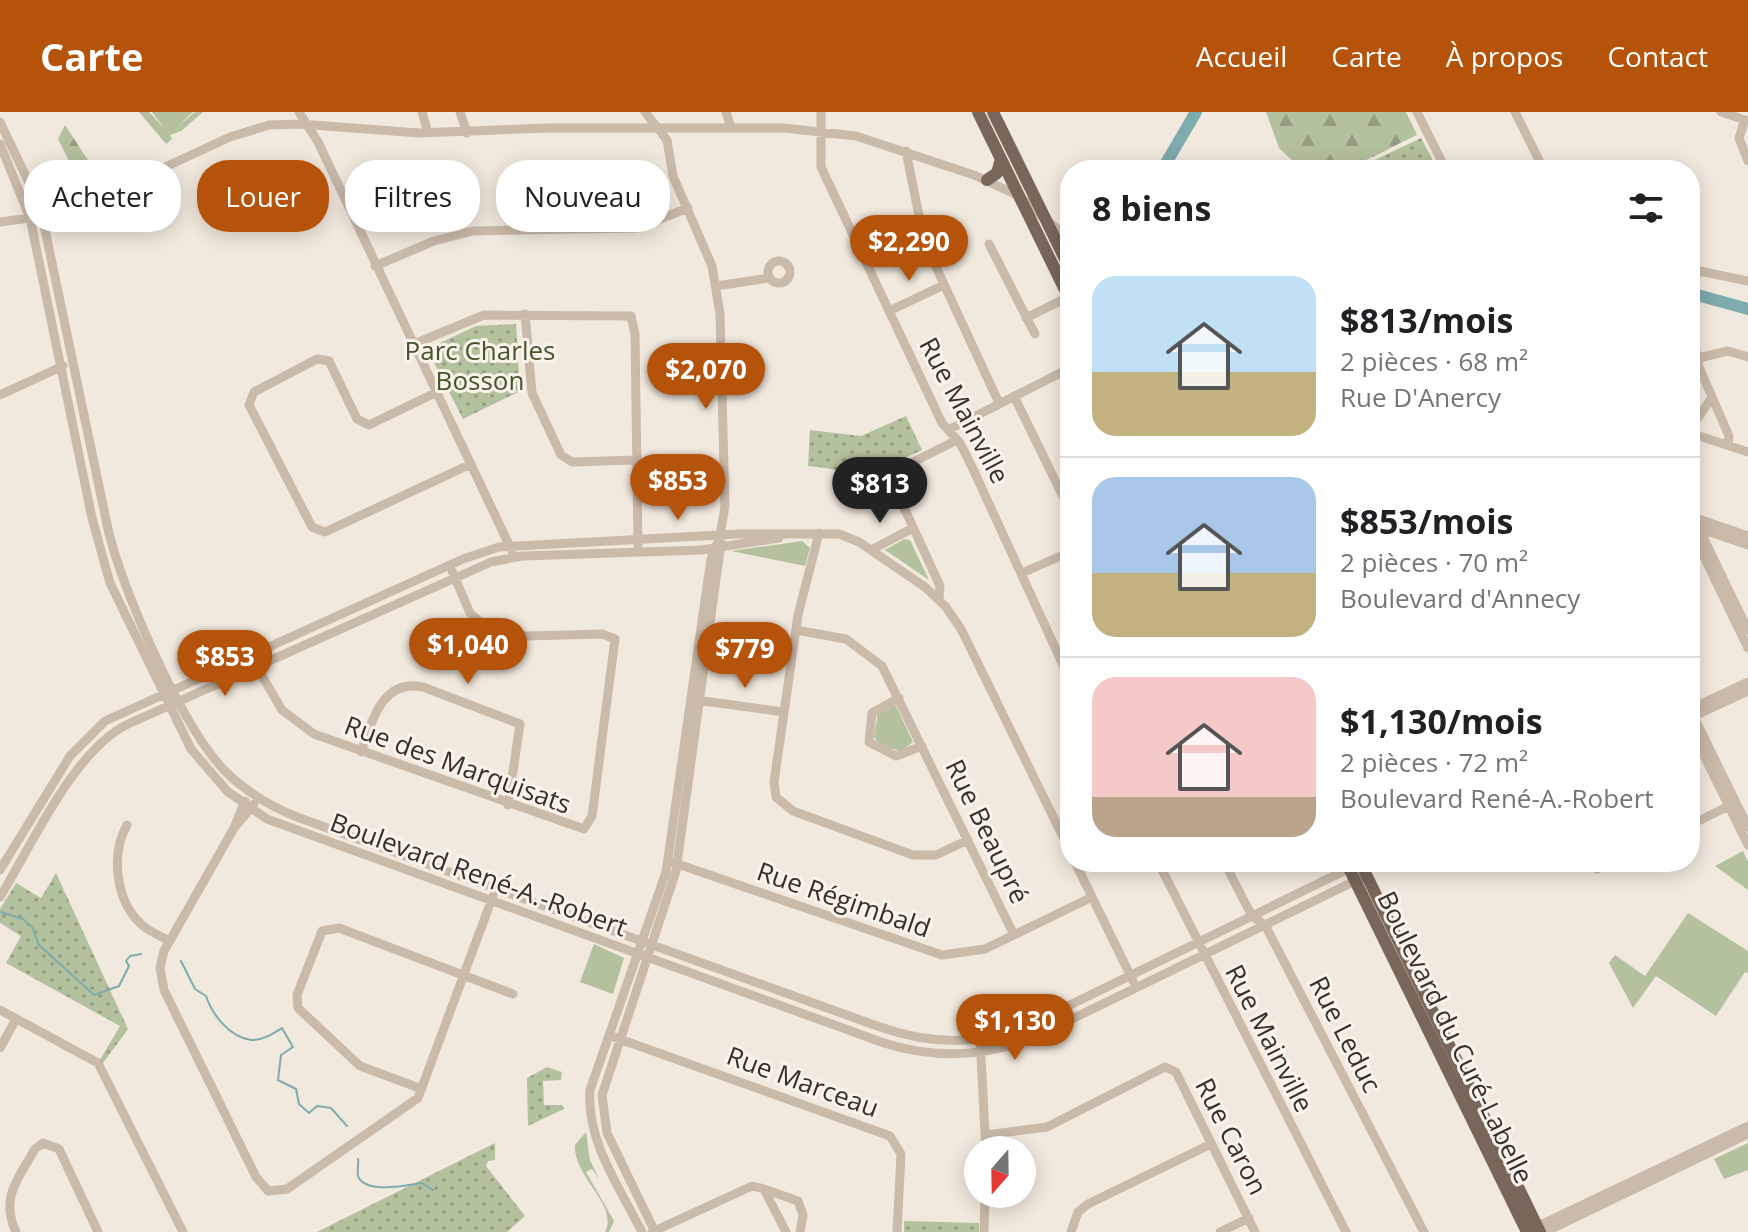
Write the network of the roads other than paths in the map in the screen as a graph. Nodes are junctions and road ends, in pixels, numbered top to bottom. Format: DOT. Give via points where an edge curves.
graph roads {
  1 [pos="299,112"];
  2 [pos="422,112"];
  3 [pos="460,112"];
  4 [pos="645,112"];
  5 [pos="726,112"];
  6 [pos="821,112"];
  7 [pos="978,112"];
  8 [pos="993,112"];
  9 [pos="1417,112"];
  10 [pos="1515,112"];
  11 [pos="1721,112"];
  12 [pos="1746,120"];
  13 [pos="0,122"];
  14 [pos="306,125"];
  15 [pos="657,128"];
  16 [pos="731,128"];
  17 [pos="822,130"];
  18 [pos="428,133"];
  19 [pos="467,133"];
  20 [pos="0,144"];
  21 [pos="906,151"];
  22 [pos="1001,159"];
  23 [pos="181,160"];
  24 [pos="1441,160"];
  25 [pos="1539,160"];
  26 [pos="1748,161"];
  27 [pos="24,170"];
  28 [pos="987,180"];
  29 [pos="1032,190"];
  30 [pos="1019,196"];
  31 [pos="24,198"];
  32 [pos="688,208"];
  33 [pos="24,219"];
  34 [pos="0,222"];
  35 [pos="1041,224"];
  36 [pos="33,232"];
  37 [pos="46,232"];
  38 [pos="1060,234"];
  39 [pos="989,244"];
  40 [pos="1060,253"];
  41 [pos="375,266"];
  42 [pos="1700,271"];
  43 [pos="1060,274"];
  44 [pos="769,278"];
  45 [pos="1748,281"];
  46 [pos="944,285"];
  47 [pos="716,286"];
  48 [pos="1060,301"];
  49 [pos="889,311"];
  50 [pos="525,314"];
  51 [pos="1026,318"];
  52 [pos="1035,334"];
  53 [pos="414,344"];
  54 [pos="1748,357"];
  55 [pos="1700,358"];
  56 [pos="73,360"];
  57 [pos="61,367"];
  58 [pos="1700,372"];
  59 [pos="1060,373"];
  60 [pos="437,392"];
  61 [pos="0,395"];
  62 [pos="1014,396"];
  63 [pos="1712,397"];
  64 [pos="999,403"];
  65 [pos="1700,416"];
  66 [pos="948,430"];
  67 [pos="1700,435"];
  68 [pos="957,440"];
  69 [pos="1728,445"];
  70 [pos="1748,452"];
  71 [pos="637,460"];
  72 [pos="471,464"];
  73 [pos="1060,490"];
  74 [pos="1700,523"];
  75 [pos="1700,524"];
  76 [pos="913,528"];
  77 [pos="1700,530"];
  78 [pos="819,533"];
  79 [pos="1748,536"];
  80 [pos="638,540"];
  81 [pos="719,543"];
  82 [pos="1748,545"];
  83 [pos="511,546"];
  84 [pos="1700,549"];
  85 [pos="871,550"];
  86 [pos="638,552"];
  87 [pos="1060,556"];
  88 [pos="513,557"];
  89 [pos="450,565"];
  90 [pos="1022,573"];
  91 [pos="454,576"];
  92 [pos="939,599"];
  93 [pos="796,630"];
  94 [pos="1748,630"];
  95 [pos="1748,648"];
  96 [pos="250,654"];
  97 [pos="1060,660"];
  98 [pos="256,666"];
  99 [pos="1748,682"];
  100 [pos="174,688"];
  101 [pos="1748,691"];
  102 [pos="162,694"];
  103 [pos="899,698"];
  104 [pos="180,700"];
  105 [pos="696,700"];
  106 [pos="168,705"];
  107 [pos="784,712"];
  108 [pos="1700,712"];
  109 [pos="1700,714"];
  110 [pos="1700,736"];
  111 [pos="922,746"];
  112 [pos="361,752"];
  113 [pos="254,795"];
  114 [pos="1733,804"];
  115 [pos="508,805"];
  116 [pos="247,806"];
  117 [pos="1700,820"];
  118 [pos="127,825"];
  119 [pos="1748,827"];
  120 [pos="1060,831"];
  121 [pos="968,840"];
  122 [pos="1748,845"];
  123 [pos="3,857"];
  124 [pos="673,863"];
  125 [pos="18,867"];
  126 [pos="0,870"];
  127 [pos="1080,872"];
  128 [pos="1163,872"];
  129 [pos="1229,872"];
  130 [pos="1349,872"];
  131 [pos="1351,872"];
  132 [pos="1357,872"];
  133 [pos="495,889"];
  134 [pos="0,897"];
  135 [pos="1092,897"];
  136 [pos="491,901"];
  137 [pos="1252,916"];
  138 [pos="1265,925"];
  139 [pos="176,930"];
  140 [pos="1014,935"];
  141 [pos="188,937"];
  142 [pos="170,941"];
  143 [pos="1197,942"];
  144 [pos="647,943"];
  145 [pos="637,953"];
  146 [pos="1203,955"];
  147 [pos="648,957"];
  148 [pos="465,973"];
  149 [pos="1130,976"];
  150 [pos="1136,987"];
  151 [pos="513,994"];
  152 [pos="0,1010"];
  153 [pos="16,1019"];
  154 [pos="607,1034"];
  155 [pos="618,1038"];
  156 [pos="980,1039"];
  157 [pos="0,1048"];
  158 [pos="981,1053"];
  159 [pos="422,1089"];
  160 [pos="1748,1126"];
  161 [pos="1748,1134"];
  162 [pos="986,1135"];
  163 [pos="1211,1144"];
  164 [pos="764,1189"];
  165 [pos="985,1208"];
  166 [pos="1249,1218"];
  167 [pos="1535,1231"];
  168 [pos="16,1232"];
  169 [pos="98,1232"];
  170 [pos="183,1232"];
  171 [pos="642,1232"];
  172 [pos="654,1232"];
  173 [pos="786,1232"];
  174 [pos="800,1232"];
  175 [pos="897,1232"];
  176 [pos="984,1232"];
  177 [pos="1071,1232"];
  178 [pos="1220,1232"];
  179 [pos="1255,1232"];
  180 [pos="1346,1232"];
  181 [pos="1424,1232"];
  1 -- 14 [label="street"];
  2 -- 18 [label="street"];
  3 -- 19 [label="street"];
  4 -- 15 [label="street"];
  5 -- 16 [label="street"];
  6 -- 17 [label="street, Rue Mainville"];
  7 -- 22 [label="main road"];
  8 -- 29 [label="main road"];
  9 -- 24 [label="street"];
  10 -- 25 [label="street"];
  11 -- 12 [label="street"];
  12 -- 26 [label="street" via="1739,138"];
  13 -- 27 [label="street, Boulevard René-A.-Robert"];
  14 -- 18 [label="street"];
  14 -- 23 [label="street" via="269,125 242,132"];
  14 -- 41 [label="street"];
  15 -- 16 [label="street"];
  15 -- 19 [label="street"];
  15 -- 32 [label="street" via="667,140 671,171"];
  16 -- 17 [label="street"];
  17 -- 21 [label="street"];
  17 -- 49 [label="street, Rue Mainville" via="821,167"];
  18 -- 19 [label="street"];
  20 -- 31 [label="street, Boulevard René-A.-Robert"];
  21 -- 28 [label="street"];
  21 -- 46 [label="street" via="921,231"];
  22 -- 28 [label="main road" via="997,173"];
  22 -- 30 [label="main road"];
  28 -- 30 [label="street"];
  29 -- 30 [label="street"];
  29 -- 35 [label="main road"];
  30 -- 35 [label="main road"];
  32 -- 41 [label="street" via="637,228 473,231"];
  32 -- 47 [label="street"];
  33 -- 34 [label="street"];
  35 -- 38 [label="street"];
  35 -- 40 [label="main road"];
  35 -- 43 [label="main road"];
  36 -- 57 [label="street, Boulevard René-A.-Robert"];
  37 -- 56 [label="street, Boulevard René-A.-Robert"];
  39 -- 51 [label="street"];
  41 -- 53 [label="street"];
  42 -- 45 [label="street"];
  44 -- 47 [label="street"];
  46 -- 49 [label="street"];
  46 -- 64 [label="street"];
  47 -- 81 [label="street" via="725,504"];
  48 -- 51 [label="street"];
  49 -- 66 [label="street, Rue Mainville"];
  50 -- 53 [label="street" via="484,315"];
  50 -- 71 [label="street" via="532,393 561,455 572,462"];
  50 -- 71 [label="street" via="631,316"];
  51 -- 52 [label="street"];
  53 -- 60 [label="street"];
  54 -- 55 [label="street" via="1728,351"];
  56 -- 57 [label="street"];
  56 -- 100 [label="street, Boulevard René-A.-Robert" via="114,552"];
  57 -- 61 [label="street"];
  57 -- 102 [label="street, Boulevard René-A.-Robert" via="104,565"];
  58 -- 63 [label="street"];
  59 -- 62 [label="street"];
  60 -- 72 [label="street"];
  60 -- 72 [label="street" via="369,425 357,419 329,361 317,359 254,392 249,405 312,527 325,532"];
  62 -- 64 [label="street"];
  62 -- 73 [label="street"];
  63 -- 65 [label="street"];
  63 -- 69 [label="street"];
  64 -- 66 [label="street"];
  66 -- 68 [label="street, Rue Mainville"];
  67 -- 69 [label="street"];
  68 -- 76 [label="street" via="891,475"];
  68 -- 90 [label="street, Rue Mainville"];
  69 -- 70 [label="street"];
  71 -- 80 [label="street"];
  72 -- 83 [label="street"];
  74 -- 79 [label="street"];
  75 -- 82 [label="street"];
  76 -- 85 [label="street"];
  76 -- 92 [label="street" via="940,586"];
  77 -- 94 [label="street"];
  78 -- 81 [label="street"];
  78 -- 85 [label="street" via="846,536"];
  78 -- 93 [label="street"];
  80 -- 81 [label="street"];
  80 -- 83 [label="street"];
  80 -- 86 [label="street"];
  81 -- 86 [label="street"];
  81 -- 105 [label="street"];
  83 -- 88 [label="street"];
  83 -- 89 [label="street"];
  84 -- 95 [label="street"];
  85 -- 92 [label="street"];
  86 -- 88 [label="street"];
  87 -- 90 [label="street"];
  88 -- 91 [label="street"];
  89 -- 91 [label="street, Rue des Marquisats"];
  89 -- 96 [label="street"];
  90 -- 97 [label="street, Rue Mainville"];
  91 -- 98 [label="street"];
  91 -- 115 [label="street, Rue des Marquisats" via="470,613 481,622 525,636 605,635 616,642 588,827 576,829"];
  92 -- 120 [label="street" via="961,629"];
  93 -- 103 [label="street, Rue Beaupré" via="853,643 882,666"];
  93 -- 107 [label="street"];
  96 -- 98 [label="street, Rue des Marquisats"];
  96 -- 100 [label="street"];
  98 -- 104 [label="street"];
  98 -- 112 [label="street, Rue des Marquisats" via="290,717 321,738"];
  99 -- 108 [label="street"];
  100 -- 102 [label="street"];
  100 -- 104 [label="street, Boulevard René-A.-Robert"];
  101 -- 109 [label="street"];
  102 -- 106 [label="street, Boulevard René-A.-Robert"];
  102 -- 123 [label="street" via="110,718 82,741"];
  103 -- 111 [label="street, Rue Beaupré"];
  103 -- 111 [label="street, Rue Beaupré" via="872,713 869,742 898,756"];
  104 -- 106 [label="street"];
  104 -- 113 [label="street, Boulevard René-A.-Robert" via="208,750"];
  105 -- 107 [label="street"];
  105 -- 124 [label="street"];
  106 -- 116 [label="street, Boulevard René-A.-Robert" via="199,761"];
  106 -- 125 [label="street" via="122,727 92,751"];
  107 -- 121 [label="street" via="773,789 785,808 916,856 936,855"];
  110 -- 114 [label="street"];
  111 -- 121 [label="street, Rue Beaupré"];
  112 -- 115 [label="street, Rue des Marquisats"];
  112 -- 115 [label="street" via="383,698 406,686 423,687 520,724"];
  113 -- 116 [label="street"];
  113 -- 133 [label="street, Boulevard René-A.-Robert" via="297,817"];
  114 -- 117 [label="street"];
  114 -- 119 [label="street"];
  114 -- 122 [label="street"];
  116 -- 136 [label="street, Boulevard René-A.-Robert" via="286,827"];
  116 -- 139 [label="street"];
  118 -- 142 [label="street" via="119,845 119,884 141,924"];
  121 -- 140 [label="street, Rue Beaupré"];
  123 -- 125 [label="street"];
  123 -- 126 [label="street"];
  124 -- 140 [label="street, Rue Régimbald" via="932,953 972,953"];
  124 -- 144 [label="street"];
  125 -- 134 [label="street"];
  127 -- 135 [label="street"];
  128 -- 143 [label="street, Rue Mainville"];
  129 -- 137 [label="street, Rue Leduc"];
  130 -- 137 [label="street, Boulevard René-A.-Robert"];
  131 -- 138 [label="street, Boulevard René-A.-Robert"];
  132 -- 167 [label="main road, Boulevard du Curé-Labelle"];
  133 -- 136 [label="street"];
  133 -- 144 [label="street, Boulevard René-A.-Robert"];
  135 -- 140 [label="street, Rue Régimbald"];
  135 -- 149 [label="street"];
  136 -- 145 [label="street, Boulevard René-A.-Robert"];
  136 -- 148 [label="street"];
  137 -- 138 [label="street, Rue Leduc"];
  137 -- 143 [label="street, Boulevard René-A.-Robert"];
  138 -- 146 [label="street, Boulevard René-A.-Robert"];
  138 -- 181 [label="street, Rue Leduc"];
  139 -- 141 [label="street"];
  139 -- 142 [label="street"];
  142 -- 159 [label="street" via="160,968 164,990 256,1177 268,1191 287,1189 408,1107"];
  143 -- 146 [label="street, Rue Mainville"];
  143 -- 149 [label="street, Boulevard René-A.-Robert"];
  144 -- 145 [label="street"];
  144 -- 147 [label="street"];
  144 -- 156 [label="street, Boulevard René-A.-Robert" via="901,1034 946,1041"];
  145 -- 147 [label="street, Boulevard René-A.-Robert"];
  145 -- 154 [label="street"];
  146 -- 150 [label="street, Boulevard René-A.-Robert"];
  146 -- 180 [label="street, Rue Mainville"];
  147 -- 155 [label="street"];
  147 -- 158 [label="street, Boulevard René-A.-Robert" via="899,1047"];
  148 -- 151 [label="street"];
  148 -- 159 [label="street"];
  148 -- 159 [label="street" via="335,927 324,929 317,939 296,998 299,1010 360,1066"];
  149 -- 150 [label="street"];
  149 -- 156 [label="street, Boulevard René-A.-Robert" via="1027,1026"];
  150 -- 158 [label="street, Boulevard René-A.-Robert" via="1031,1039"];
  152 -- 153 [label="street"];
  153 -- 157 [label="street"];
  153 -- 170 [label="street" via="98,1063"];
  154 -- 155 [label="street, Rue Marceau"];
  154 -- 171 [label="street" via="592,1078 590,1116"];
  155 -- 172 [label="street" via="604,1082 602,1115"];
  155 -- 175 [label="street, Rue Marceau" via="890,1136 901,1154"];
  156 -- 158 [label="street"];
  158 -- 162 [label="street"];
  160 -- 167 [label="street"];
  161 -- 167 [label="street"];
  162 -- 163 [label="street, Rue Caron" via="1047,1127 1165,1067 1176,1072"];
  163 -- 166 [label="street, Rue Caron"];
  163 -- 177 [label="street" via="1088,1204 1078,1212"];
  164 -- 172 [label="street" via="752,1186"];
  164 -- 173 [label="street"];
  164 -- 174 [label="street" via="798,1201 803,1215"];
  165 -- 176 [label="street"];
  166 -- 178 [label="street"];
  166 -- 179 [label="street, Rue Caron"];
  168 -- 169 [label="street" via="7,1201 43,1143 59,1149"];
}
